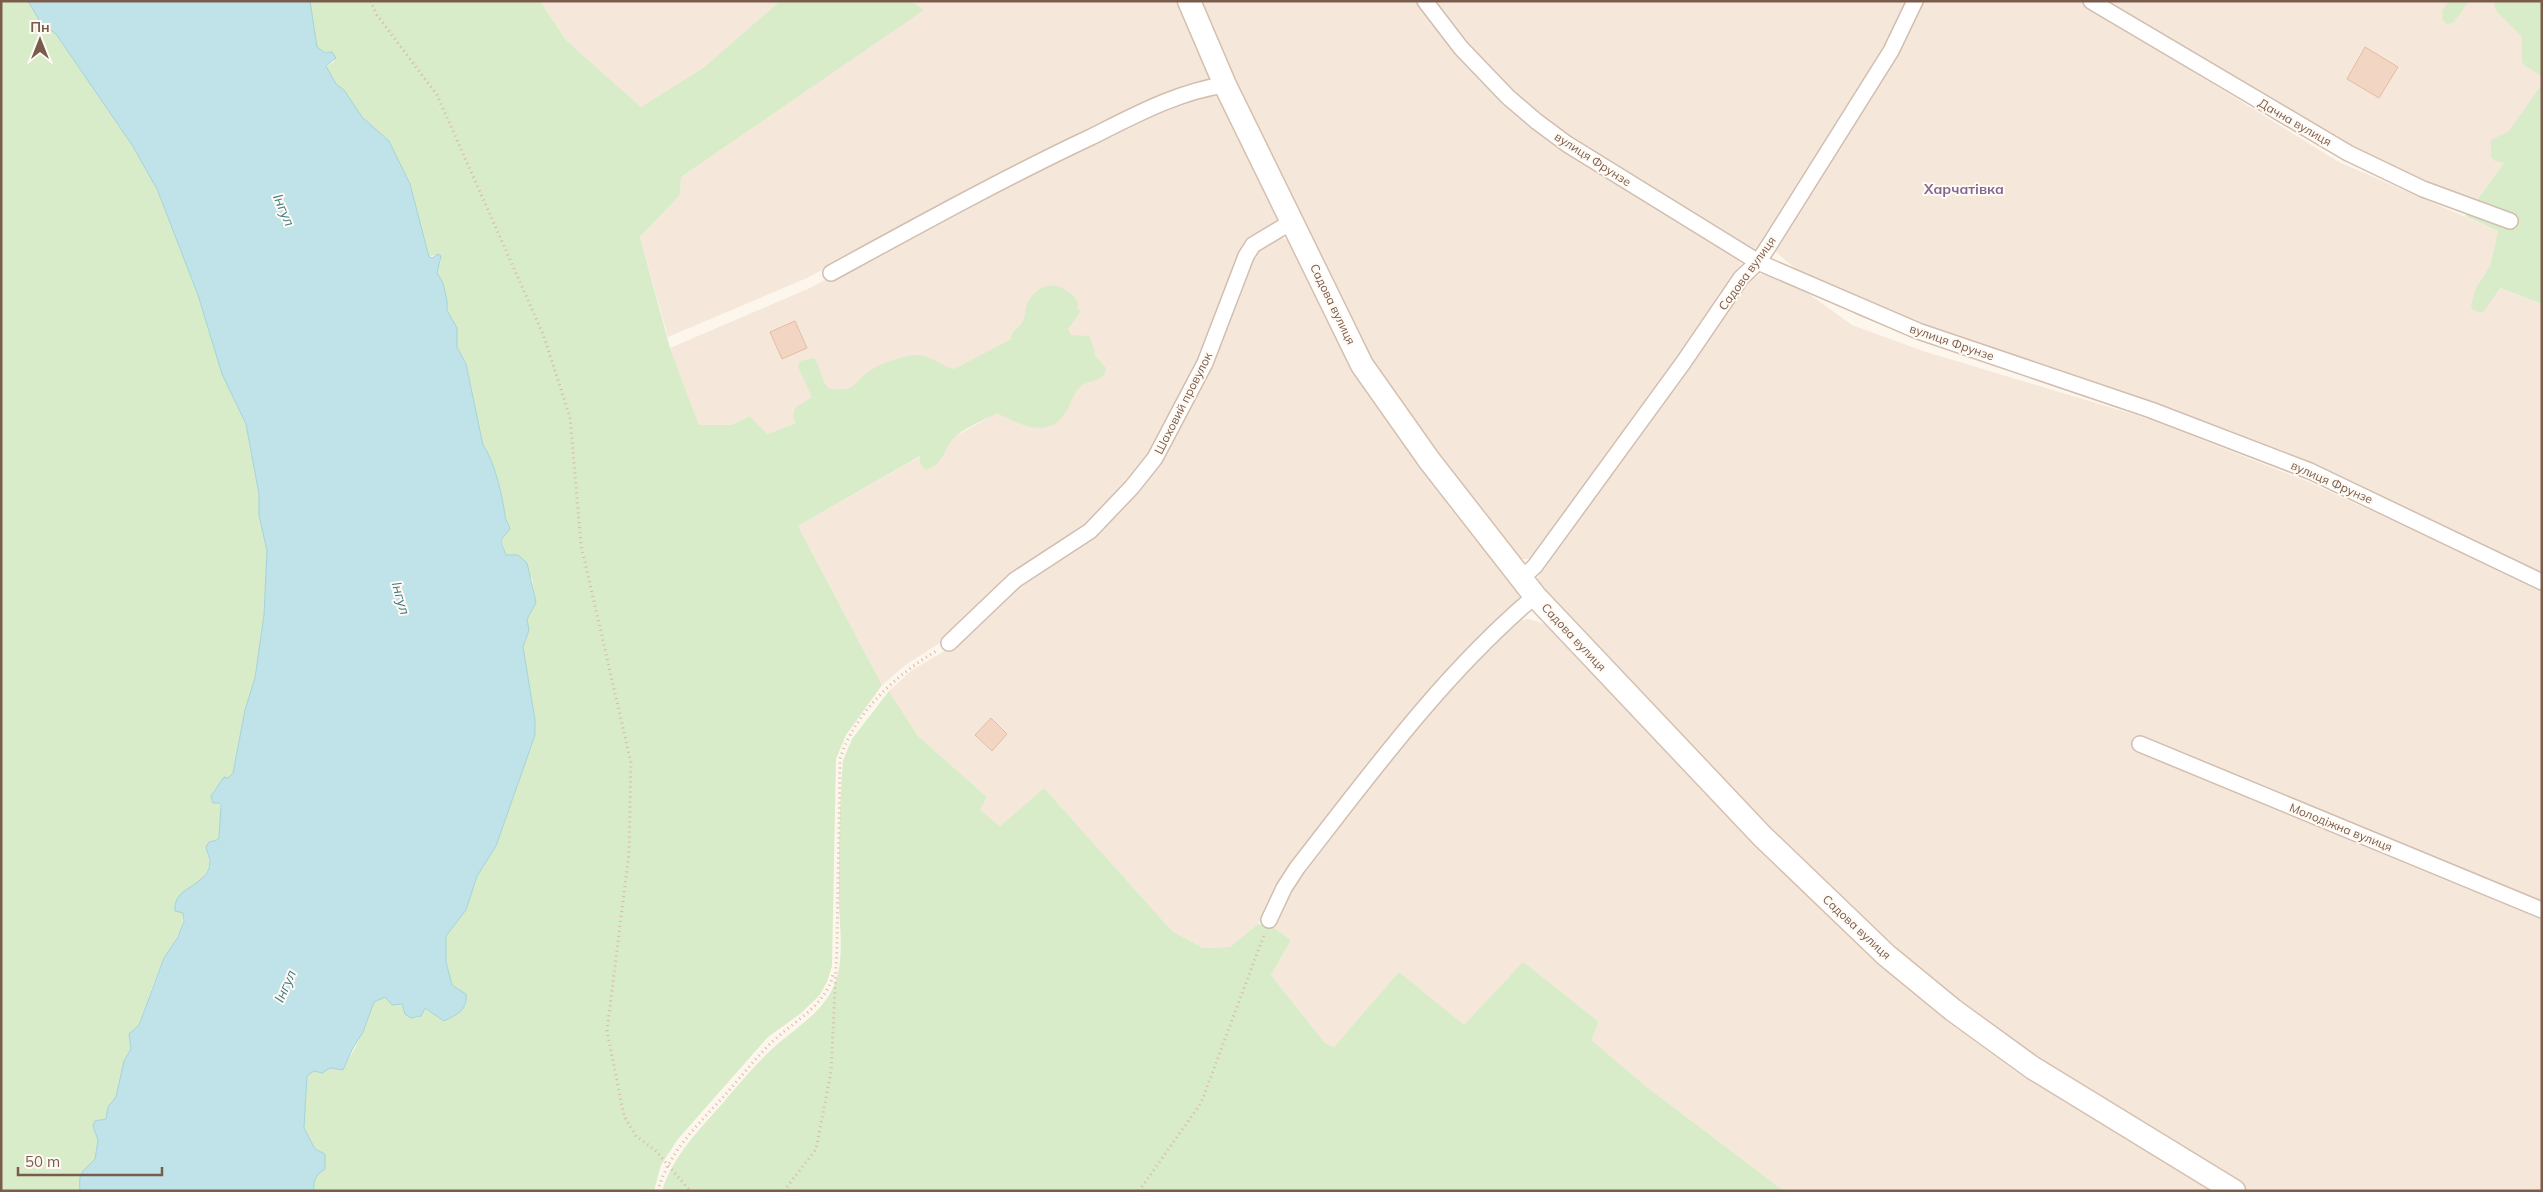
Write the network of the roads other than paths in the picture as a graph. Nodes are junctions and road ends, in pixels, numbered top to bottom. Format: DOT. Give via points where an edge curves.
graph roads {
  1 [pos="1189,1"];
  2 [pos="1425,1"];
  3 [pos="1915,1"];
  4 [pos="2091,1"];
  5 [pos="1225,85"];
  6 [pos="1293,221"];
  7 [pos="2510,221"];
  8 [pos="1758,262"];
  9 [pos="830,273"];
  10 [pos="2542,582"];
  11 [pos="1528,588"];
  12 [pos="949,643"];
  13 [pos="2140,744"];
  14 [pos="2542,910"];
  15 [pos="1269,920"];
  16 [pos="2234,1191"];
  1 -- 5 [label="street, Садова вулиця"];
  2 -- 8 [label="street, вулиця Фрунзе" via="1462,48 1508,97 1536,121 1566,144"];
  3 -- 8 [label="street, Садова вулиця" via="1891,51"];
  4 -- 7 [label="street, Дачна вулиця" via="2348,153 2423,189"];
  5 -- 6 [label="street, Садова вулиця"];
  5 -- 9 [label="street" via="1196,90 1117,124 1015,173"];
  6 -- 11 [label="street, Садова вулиця" via="1362,365 1429,460"];
  6 -- 12 [label="street, Шаховий провулок" via="1253,245 1246,256 1205,363 1156,458 1144,473 1090,531 1015,580"];
  8 -- 10 [label="street, вулиця Фрунзе" via="1918,331 2151,410 2310,470"];
  8 -- 11 [label="street, Садова вулиця" via="1741,278 1535,566"];
  11 -- 15 [label="street, Садова вулиця" via="1401,733 1297,868"];
  11 -- 16 [label="street, Садова вулиця" via="1762,836 1886,955 1953,1010 2033,1068"];
  13 -- 14 [label="street, Молодіжна вулиця"];
}
